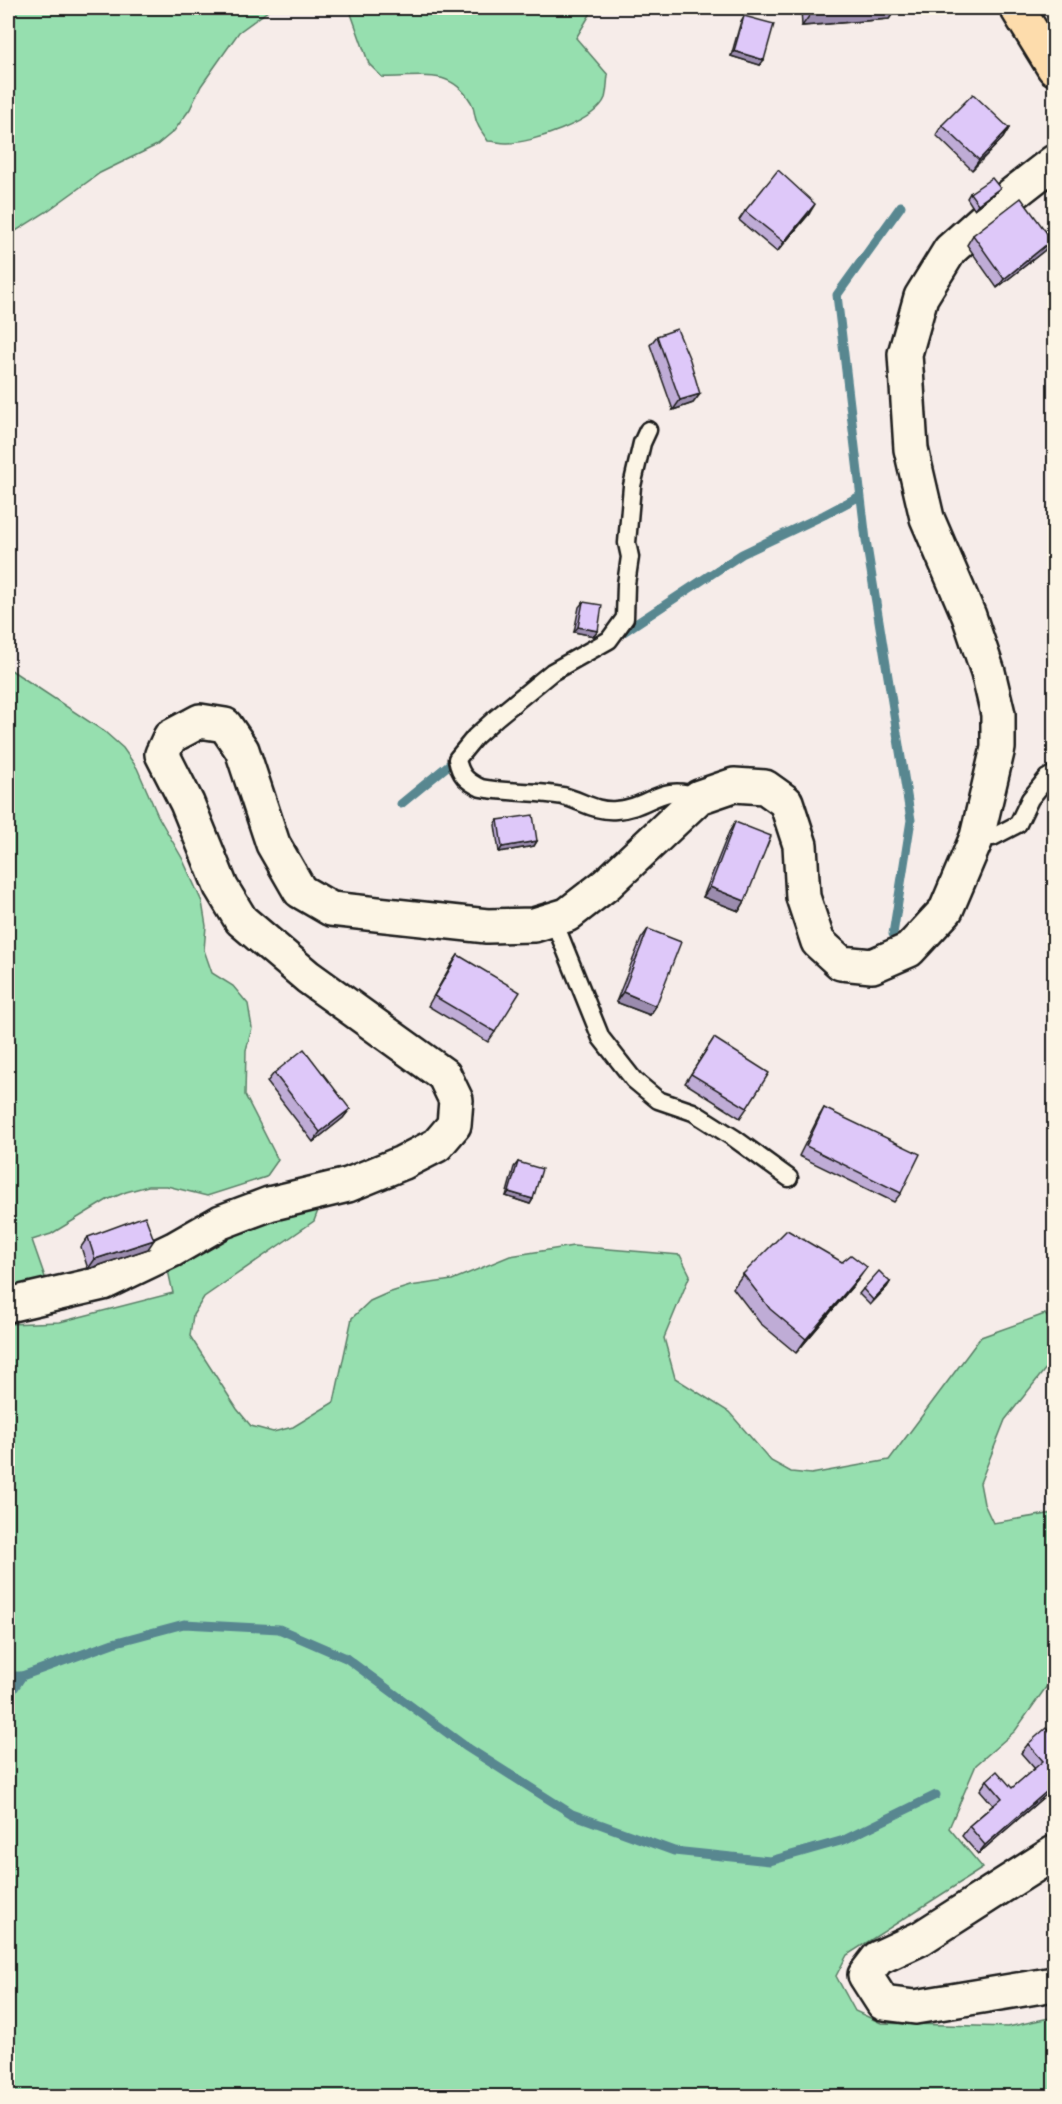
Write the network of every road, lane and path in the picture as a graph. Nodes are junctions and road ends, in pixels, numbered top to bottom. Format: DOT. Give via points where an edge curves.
graph roads {
  1 [pos="1017,8"];
  2 [pos="1054,68"];
  3 [pos="1054,162"];
  4 [pos="648,430"];
  5 [pos="1054,774"];
  6 [pos="699,797"];
  7 [pos="977,837"];
  8 [pos="553,919"];
  9 [pos="789,1178"];
  10 [pos="8,1305"];
  11 [pos="1054,1853"];
  12 [pos="1054,1984"];
  1 -- 2 [label="main road"];
  3 -- 7 [label="street" via="950,250 921,297 905,354 911,449 927,518 969,616 998,714 998,748"];
  4 -- 6 [label="lane" via="632,486 625,618 609,640 552,672 475,737 457,759 468,783 481,788 565,797 590,808 618,810 671,792 685,791"];
  5 -- 7 [label="lane" via="1030,799 1018,824 993,837"];
  6 -- 7 [label="street" via="734,784 765,787 786,802 800,845 803,897 818,942 841,963 872,966 909,950 946,910"];
  6 -- 8 [label="street" via="607,884 567,915"];
  8 -- 9 [label="lane" via="601,1038 634,1080 658,1100 693,1112"];
  8 -- 10 [label="street" via="534,925 487,926 332,909 300,891 294,881 273,844 242,750 225,725 200,721 170,737 162,754 188,803 221,887 241,920 308,977 444,1075 456,1100 454,1125 437,1145 348,1185 269,1204 221,1222 103,1283"];
  11 -- 12 [label="street" via="921,1938 878,1958 865,1975 883,2003 915,2007"];
}
